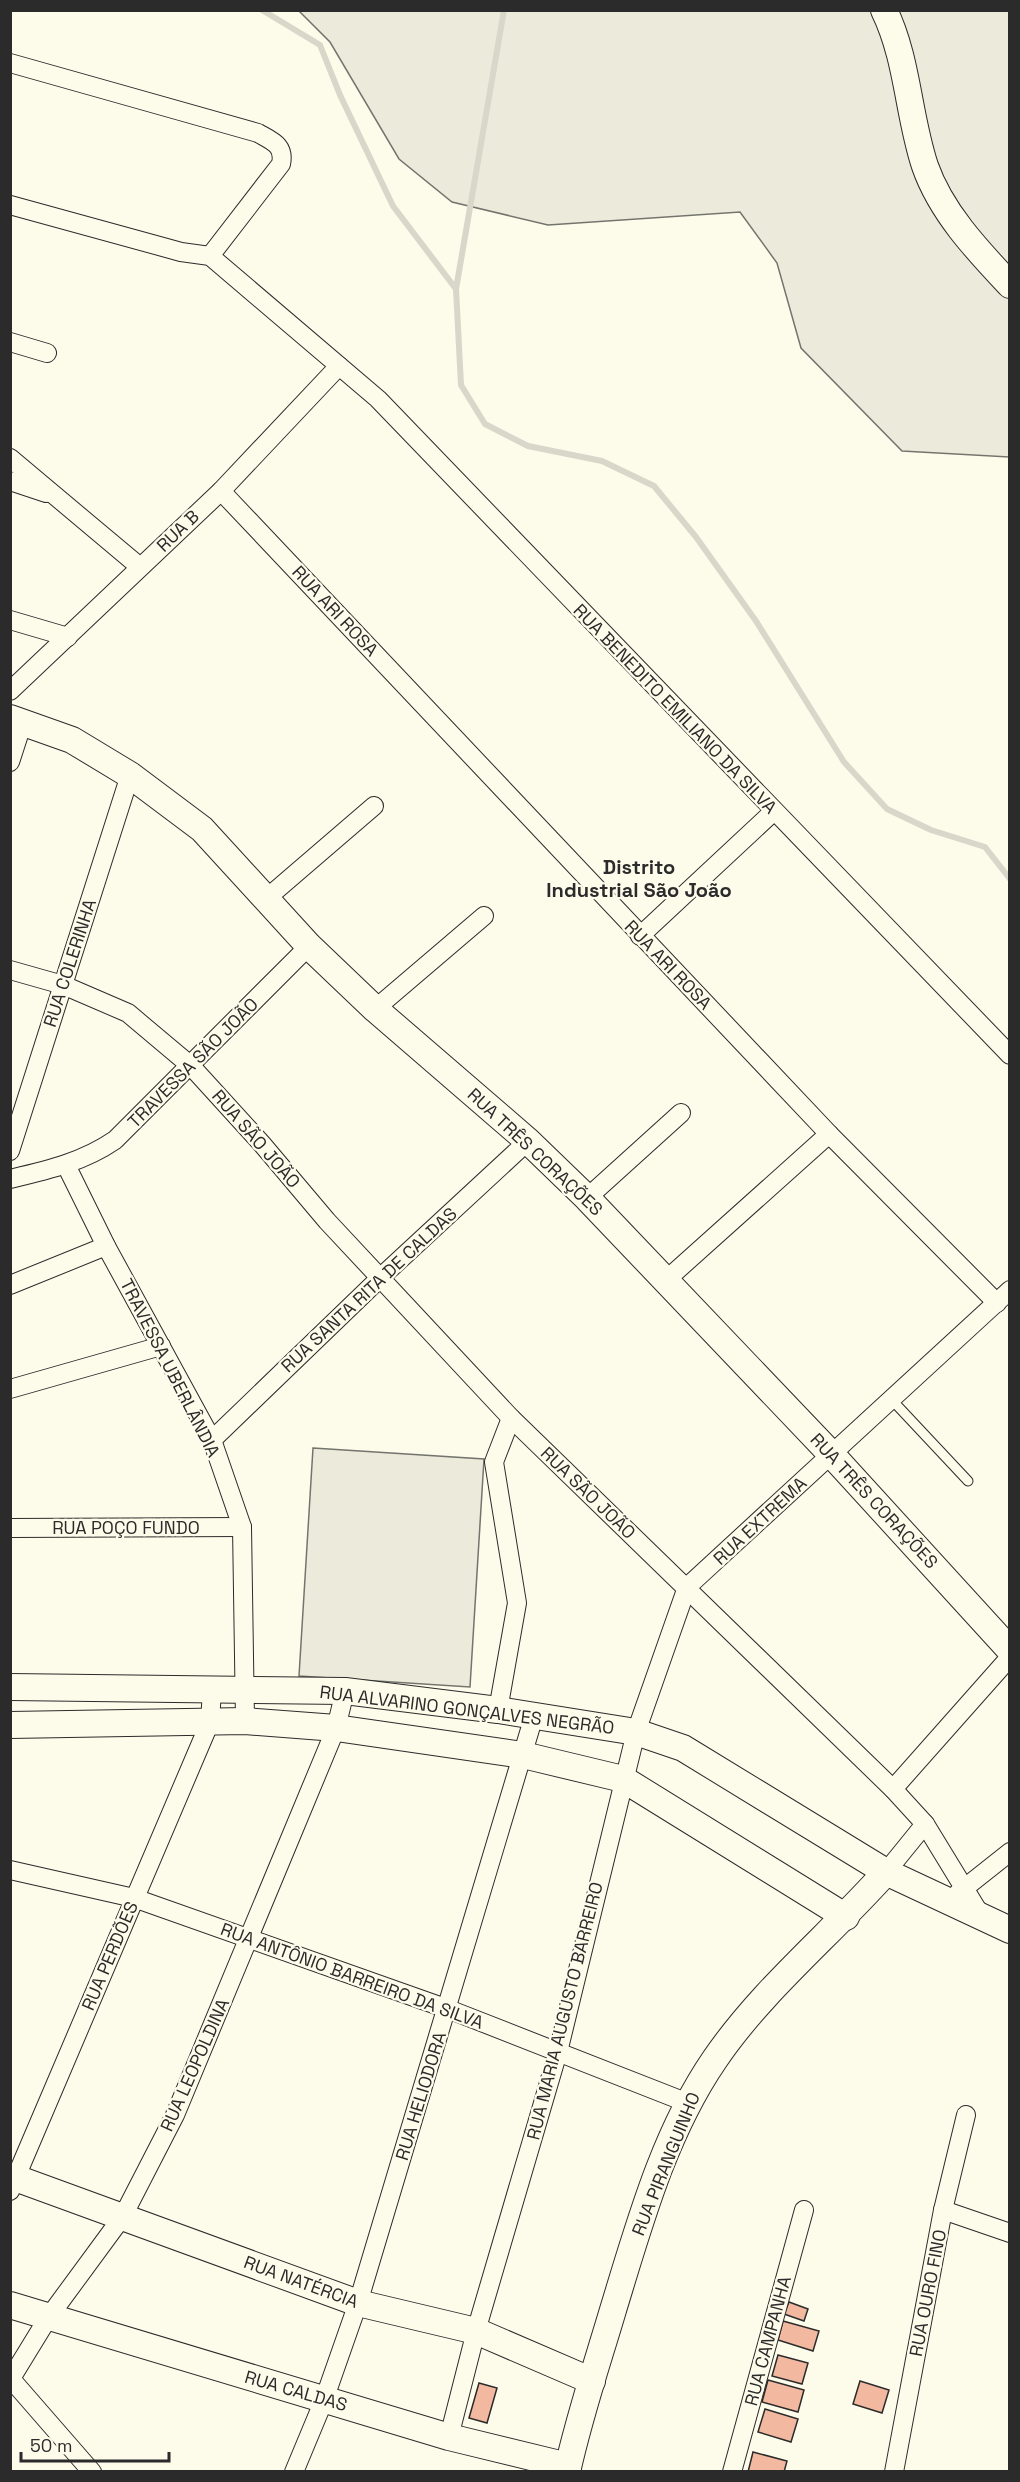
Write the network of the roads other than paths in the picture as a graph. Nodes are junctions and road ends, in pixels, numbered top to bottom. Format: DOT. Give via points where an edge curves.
graph roads {
  1 [pos="884,10"];
  2 [pos="10,63"];
  3 [pos="10,205"];
  4 [pos="210,256"];
  5 [pos="1010,285"];
  6 [pos="10,342"];
  7 [pos="47,353"];
  8 [pos="339,366"];
  9 [pos="10,458"];
  10 [pos="10,481"];
  11 [pos="221,490"];
  12 [pos="56,496"];
  13 [pos="140,567"];
  14 [pos="10,620"];
  15 [pos="68,637"];
  16 [pos="10,691"];
  17 [pos="17,720"];
  18 [pos="10,762"];
  19 [pos="130,775"];
  20 [pos="374,806"];
  21 [pos="773,812"];
  22 [pos="267,898"];
  23 [pos="484,916"];
  24 [pos="640,936"];
  25 [pos="309,946"];
  26 [pos="10,970"];
  27 [pos="63,985"];
  28 [pos="375,1009"];
  29 [pos="1010,1055"];
  30 [pos="191,1066"];
  31 [pos="681,1113"];
  32 [pos="829,1134"];
  33 [pos="528,1141"];
  34 [pos="10,1151"];
  35 [pos="66,1165"];
  36 [pos="10,1179"];
  37 [pos="587,1198"];
  38 [pos="106,1246"];
  39 [pos="380,1278"];
  40 [pos="665,1281"];
  41 [pos="10,1285"];
  42 [pos="1003,1296"];
  43 [pos="160,1346"];
  44 [pos="10,1389"];
  45 [pos="892,1400"];
  46 [pos="511,1418"];
  47 [pos="212,1440"];
  48 [pos="832,1455"];
  49 [pos="968,1480"];
  50 [pos="242,1527"];
  51 [pos="10,1528"];
  52 [pos="687,1587"];
  53 [pos="1010,1650"];
  54 [pos="1010,1657"];
  55 [pos="10,1687"];
  56 [pos="245,1689"];
  57 [pos="212,1690"];
  58 [pos="345,1691"];
  59 [pos="498,1710"];
  60 [pos="534,1716"];
  61 [pos="245,1721"];
  62 [pos="210,1722"];
  63 [pos="10,1725"];
  64 [pos="336,1728"];
  65 [pos="636,1732"];
  66 [pos="523,1755"];
  67 [pos="623,1779"];
  68 [pos="893,1789"];
  69 [pos="925,1824"];
  70 [pos="1010,1852"];
  71 [pos="10,1870"];
  72 [pos="886,1872"];
  73 [pos="957,1895"];
  74 [pos="134,1898"];
  75 [pos="846,1917"];
  76 [pos="1010,1930"];
  77 [pos="249,1940"];
  78 [pos="448,2009"];
  79 [pos="558,2052"];
  80 [pos="688,2103"];
  81 [pos="966,2115"];
  82 [pos="13,2182"];
  83 [pos="804,2210"];
  84 [pos="943,2210"];
  85 [pos="123,2216"];
  86 [pos="1010,2233"];
  87 [pos="358,2303"];
  88 [pos="10,2305"];
  89 [pos="48,2318"];
  90 [pos="476,2331"];
  91 [pos="11,2379"];
  92 [pos="592,2381"];
  93 [pos="324,2400"];
  94 [pos="449,2437"];
  95 [pos="572,2470"];
  96 [pos="92,2472"];
  97 [pos="294,2472"];
  98 [pos="732,2472"];
  99 [pos="894,2472"];
  1 -- 5 [label="street" via="926,166 944,204 968,239"];
  2 -- 4 [label="street" via="258,133 280,147 281,164"];
  3 -- 4 [label="street" via="181,252"];
  4 -- 8 [label="street, RUA BENEDITO EMILIANO DA SILVA"];
  6 -- 7 [label="street"];
  8 -- 11 [label="street, RUA B"];
  8 -- 21 [label="street, RUA BENEDITO EMILIANO DA SILVA" via="378,399"];
  9 -- 12 [label="street"];
  10 -- 12 [label="street"];
  11 -- 13 [label="street, RUA B"];
  11 -- 24 [label="street, RUA ARI ROSA"];
  12 -- 13 [label="street"];
  13 -- 15 [label="street, RUA B"];
  14 -- 15 [label="street"];
  15 -- 16 [label="street, RUA B"];
  17 -- 18 [label="street"];
  17 -- 19 [label="street, RUA TRÊS CORAÇÕES" via="72,740"];
  19 -- 22 [label="street, RUA TRÊS CORAÇÕES" via="202,829"];
  19 -- 27 [label="street, RUA COLERINHA"];
  20 -- 22 [label="street"];
  21 -- 24 [label="street"];
  21 -- 29 [label="street, RUA BENEDITO EMILIANO DA SILVA"];
  22 -- 25 [label="street, RUA TRÊS CORAÇÕES"];
  23 -- 28 [label="street"];
  24 -- 32 [label="street, RUA ARI ROSA"];
  25 -- 28 [label="street, RUA TRÊS CORAÇÕES"];
  25 -- 30 [label="street, TRAVESSA SÃO JOÃO"];
  26 -- 27 [label="street, RUA SÃO JOÃO"];
  27 -- 30 [label="street, RUA SÃO JOÃO" via="128,1013"];
  27 -- 34 [label="street, RUA COLERINHA"];
  28 -- 33 [label="street, RUA TRÊS CORAÇÕES"];
  30 -- 35 [label="street, TRAVESSA SÃO JOÃO" via="115,1140 97,1153"];
  30 -- 39 [label="street, RUA SÃO JOÃO"];
  31 -- 37 [label="street"];
  32 -- 40 [label="street"];
  32 -- 42 [label="street, RUA ARI ROSA"];
  33 -- 37 [label="street, RUA TRÊS CORAÇÕES"];
  33 -- 39 [label="street, RUA SANTA RITA DE CALDAS"];
  35 -- 36 [label="street, TRAVESSA SÃO JOÃO"];
  35 -- 38 [label="street, TRAVESSA UBERLÂNDIA"];
  37 -- 40 [label="street, RUA TRÊS CORAÇÕES"];
  38 -- 41 [label="street"];
  38 -- 43 [label="street, TRAVESSA UBERLÂNDIA"];
  39 -- 46 [label="street, RUA SÃO JOÃO"];
  39 -- 47 [label="street, RUA SANTA RITA DE CALDAS"];
  40 -- 48 [label="street, RUA TRÊS CORAÇÕES"];
  42 -- 45 [label="street, RUA EXTREMA"];
  43 -- 44 [label="street"];
  43 -- 47 [label="street, TRAVESSA UBERLÂNDIA"];
  45 -- 48 [label="street, RUA EXTREMA"];
  45 -- 49 [label="lane"];
  46 -- 52 [label="street, RUA SÃO JOÃO"];
  46 -- 59 [label="street" via="494,1462 517,1604"];
  47 -- 50 [label="street, TRAVESSA UBERLÂNDIA"];
  48 -- 52 [label="street, RUA EXTREMA"];
  48 -- 53 [label="street, RUA TRÊS CORAÇÕES"];
  50 -- 51 [label="street, RUA POÇO FUNDO"];
  50 -- 56 [label="street, TRAVESSA UBERLÂNDIA"];
  52 -- 65 [label="street, RUA MARIA AUGUSTO BARREIRO"];
  52 -- 68 [label="street, RUA SÃO JOÃO"];
  54 -- 68 [label="street"];
  55 -- 57 [label="street, RUA ALVARINO GONÇALVES NEGRÃO"];
  56 -- 57 [label="street, RUA ALVARINO GONÇALVES NEGRÃO"];
  56 -- 58 [label="street, RUA ALVARINO GONÇALVES NEGRÃO"];
  56 -- 61 [label="street, TRAVESSA UBERLÂNDIA"];
  57 -- 62 [label="street, RUA PERDÕES"];
  58 -- 59 [label="street, RUA ALVARINO GONÇALVES NEGRÃO"];
  58 -- 64 [label="street, RUA LEOPOLDINA"];
  59 -- 60 [label="street, RUA ALVARINO GONÇALVES NEGRÃO"];
  60 -- 65 [label="street, RUA ALVARINO GONÇALVES NEGRÃO"];
  60 -- 66 [label="street, RUA HELIODORA"];
  61 -- 62 [label="street, RUA ALVARINO GONÇALVES NEGRÃO"];
  61 -- 64 [label="street, RUA ALVARINO GONÇALVES NEGRÃO"];
  62 -- 63 [label="street, RUA ALVARINO GONÇALVES NEGRÃO"];
  62 -- 74 [label="street, RUA PERDÕES"];
  64 -- 66 [label="street, RUA ALVARINO GONÇALVES NEGRÃO"];
  64 -- 77 [label="street, RUA LEOPOLDINA"];
  65 -- 67 [label="street, RUA MARIA AUGUSTO BARREIRO"];
  65 -- 72 [label="street, RUA ALVARINO GONÇALVES NEGRÃO" via="682,1748"];
  66 -- 67 [label="street, RUA ALVARINO GONÇALVES NEGRÃO"];
  66 -- 78 [label="street, RUA HELIODORA"];
  67 -- 75 [label="street, RUA ALVARINO GONÇALVES NEGRÃO"];
  67 -- 79 [label="street, RUA MARIA AUGUSTO BARREIRO"];
  68 -- 69 [label="street, RUA SÃO JOÃO"];
  69 -- 72 [label="street, RUA PIRANGUINHO"];
  69 -- 73 [label="street, RUA SÃO JOÃO"];
  70 -- 73 [label="street"];
  71 -- 74 [label="street, RUA ANTÔNIO BARREIRO DA SILVA"];
  72 -- 73 [label="street, RUA ALVARINO GONÇALVES NEGRÃO"];
  72 -- 75 [label="street, RUA PIRANGUINHO"];
  73 -- 76 [label="street, RUA ALVARINO GONÇALVES NEGRÃO" via="983,1919"];
  74 -- 77 [label="street, RUA ANTÔNIO BARREIRO DA SILVA"];
  74 -- 82 [label="street, RUA PERDÕES"];
  75 -- 80 [label="street, RUA PIRANGUINHO" via="747,2015"];
  77 -- 78 [label="street, RUA ANTÔNIO BARREIRO DA SILVA"];
  77 -- 85 [label="street, RUA LEOPOLDINA" via="175,2115"];
  78 -- 79 [label="street, RUA ANTÔNIO BARREIRO DA SILVA"];
  78 -- 87 [label="street, RUA HELIODORA"];
  79 -- 80 [label="street, RUA ANTÔNIO BARREIRO DA SILVA"];
  79 -- 90 [label="street, RUA MARIA AUGUSTO BARREIRO"];
  80 -- 92 [label="street, RUA PIRANGUINHO" via="643,2212"];
  81 -- 84 [label="street, RUA OURO FINO"];
  82 -- 85 [label="street, RUA NATÉRCIA"];
  83 -- 98 [label="street, RUA CAMPANHA"];
  84 -- 86 [label="street"];
  84 -- 99 [label="street, RUA OURO FINO"];
  85 -- 87 [label="street, RUA NATÉRCIA"];
  85 -- 89 [label="street, RUA LEOPOLDINA"];
  87 -- 90 [label="street, RUA NATÉRCIA"];
  87 -- 93 [label="street, RUA HELIODORA"];
  88 -- 89 [label="street, RUA CALDAS"];
  89 -- 91 [label="street, RUA LEOPOLDINA"];
  89 -- 93 [label="street, RUA CALDAS"];
  90 -- 92 [label="street, RUA NATÉRCIA"];
  90 -- 94 [label="street, RUA MARIA AUGUSTO BARREIRO"];
  91 -- 96 [label="street"];
  92 -- 95 [label="street, RUA PIRANGUINHO"];
  93 -- 94 [label="street, RUA CALDAS"];
  93 -- 97 [label="street, RUA HELIODORA"];
  94 -- 95 [label="street, RUA CALDAS"];
}
